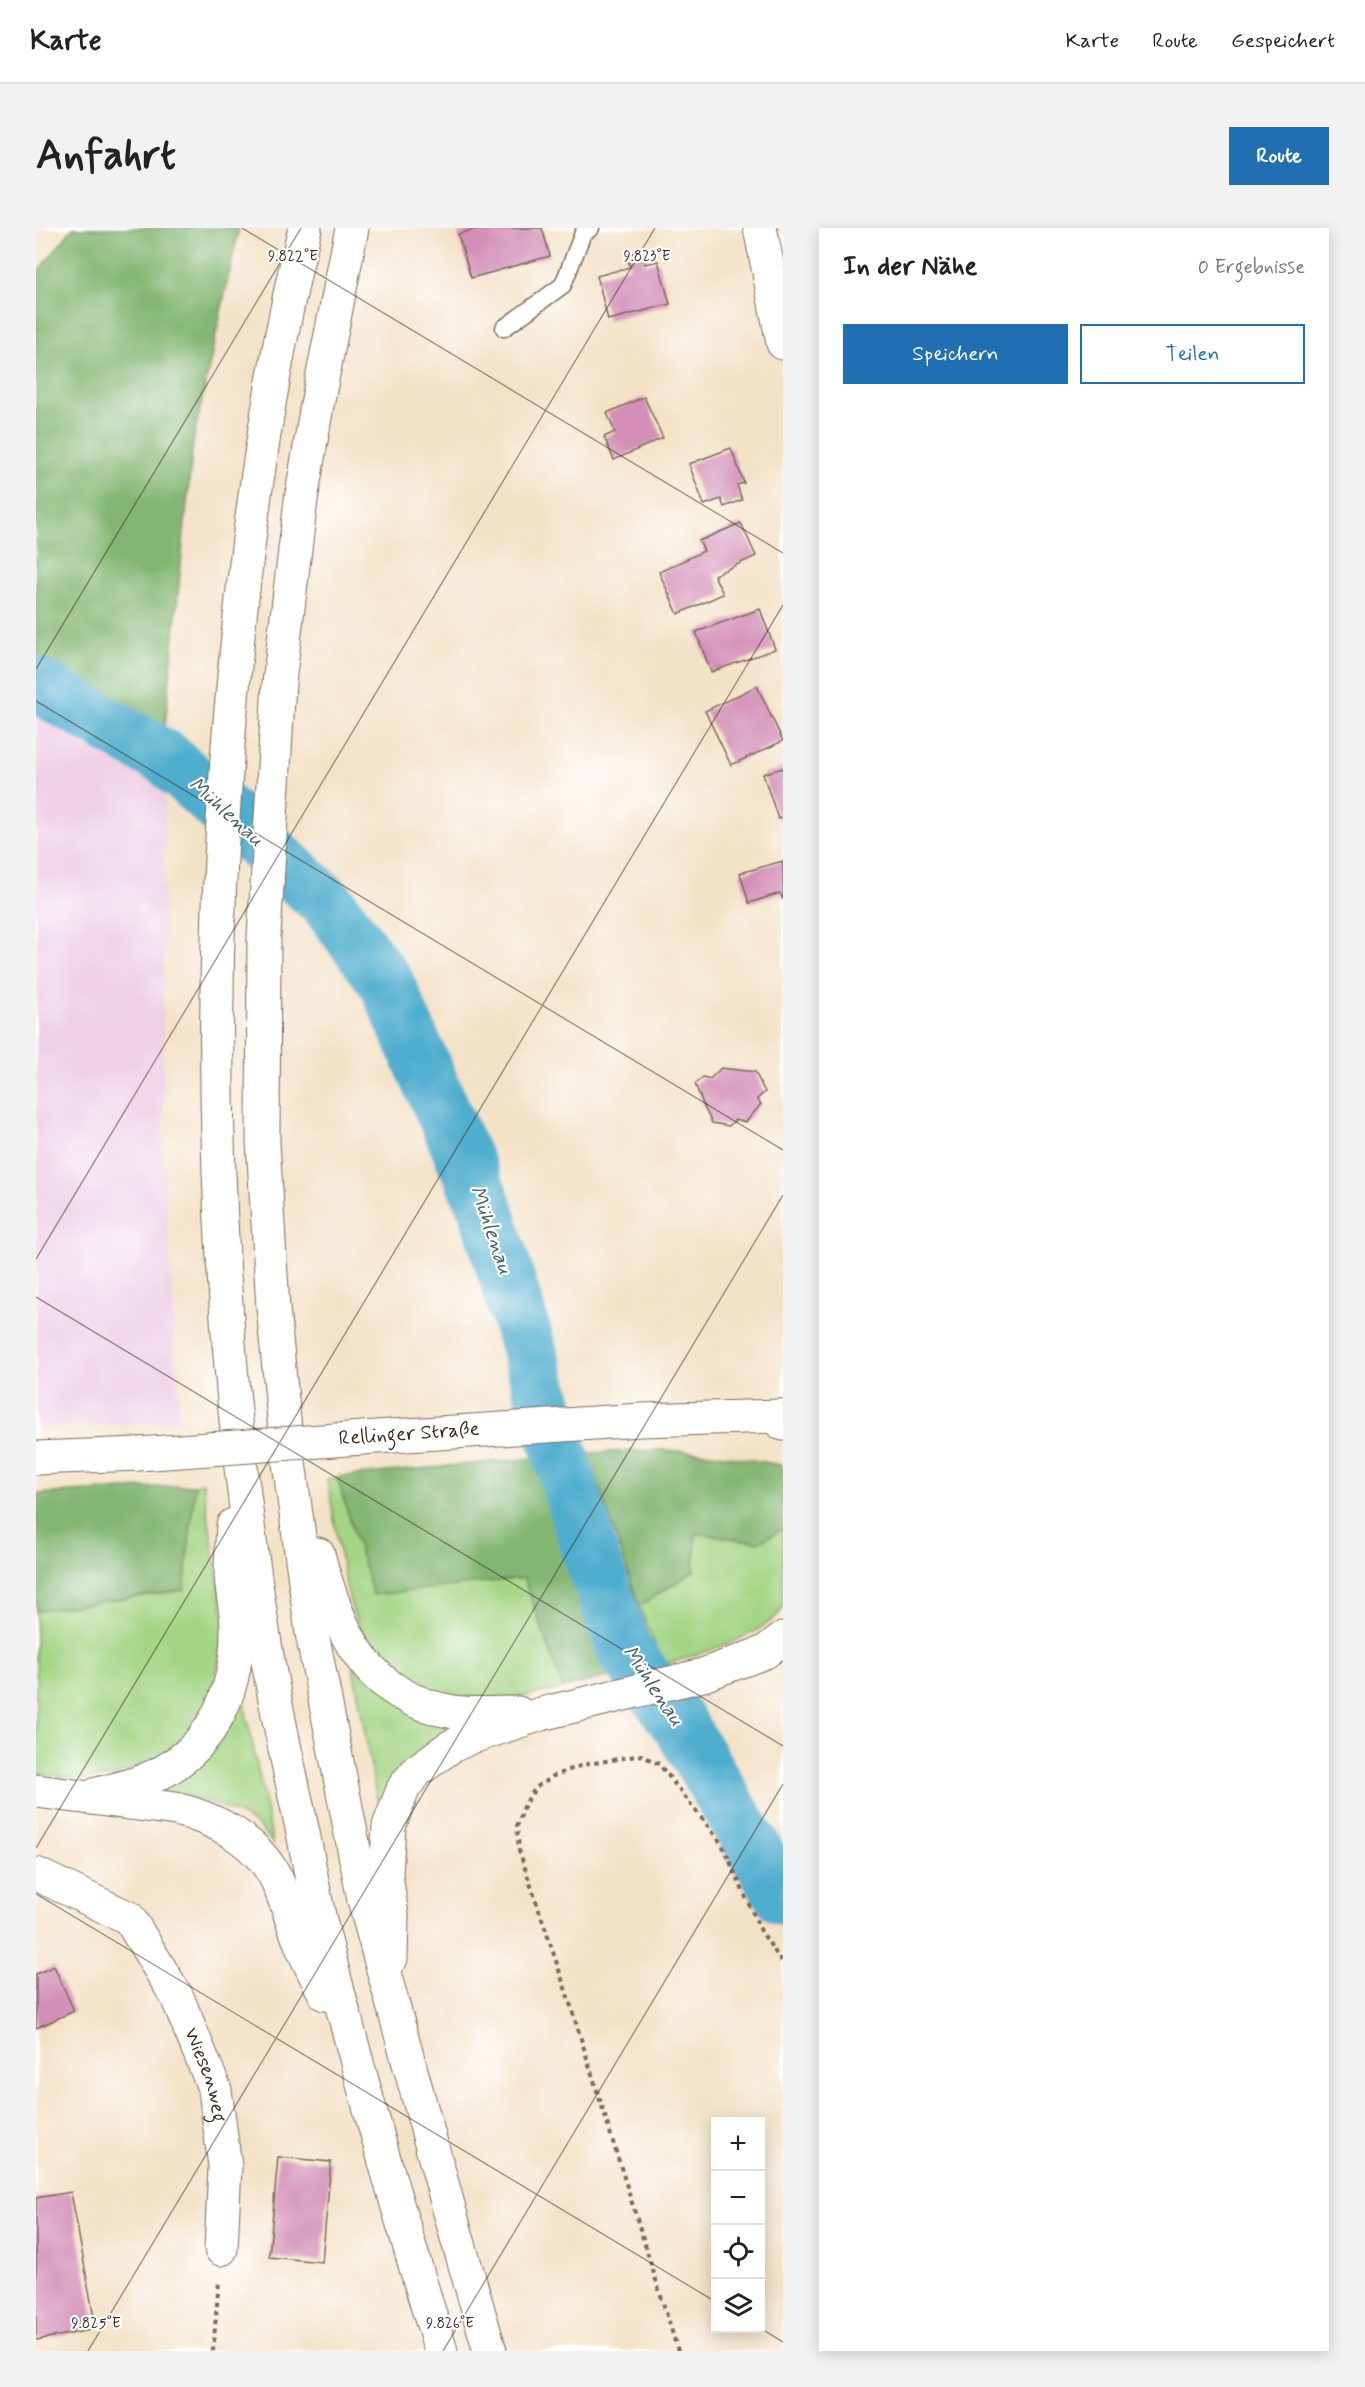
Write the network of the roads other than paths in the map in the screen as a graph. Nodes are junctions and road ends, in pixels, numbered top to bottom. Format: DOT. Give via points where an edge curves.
graph roads {
  1 [pos="305,228"];
  2 [pos="352,228"];
  3 [pos="591,228"];
  4 [pos="760,228"];
  5 [pos="504,328"];
  6 [pos="783,343"];
  7 [pos="782,1419"];
  8 [pos="286,1440"];
  9 [pos="36,1458"];
  10 [pos="243,1482"];
  11 [pos="783,1638"];
  12 [pos="541,1714"];
  13 [pos="36,1791"];
  14 [pos="84,1798"];
  15 [pos="36,1874"];
  16 [pos="390,2001"];
  17 [pos="358,2063"];
  18 [pos="221,2249"];
  19 [pos="441,2351"];
  20 [pos="490,2351"];
  1 -- 10 [label="main road" via="255,492 220,837 216,1145 225,1311"];
  2 -- 8 [label="main road" via="301,500 279,683 270,806 264,936 263,1142"];
  3 -- 5 [label="lane" via="583,233 563,285"];
  4 -- 6 [label="main road"];
  7 -- 9 [label="main road, Rellinger Straße, bridge" via="641,1420 466,1429"];
  8 -- 12 [label="main road" via="332,1603 349,1640 377,1676 434,1708"];
  8 -- 16 [label="main road" via="312,1633 333,1749 364,1900"];
  10 -- 14 [label="main road" via="233,1524 231,1574 237,1653 227,1694 214,1724 186,1757 164,1771"];
  10 -- 17 [label="main road" via="264,1639 287,1757 319,1916"];
  11 -- 12 [label="main road" via="765,1652 703,1675"];
  12 -- 16 [label="main road" via="450,1747 418,1770 404,1787 389,1826 386,1849 392,1916"];
  13 -- 14 [label="main road"];
  14 -- 17 [label="main road" via="197,1814 238,1835 255,1851 274,1876 300,1942"];
  15 -- 18 [label="main road, Wiesenweg" via="129,1918 177,1997 215,2090 225,2166"];
  16 -- 20 [label="main road"];
  17 -- 19 [label="main road"];
}
